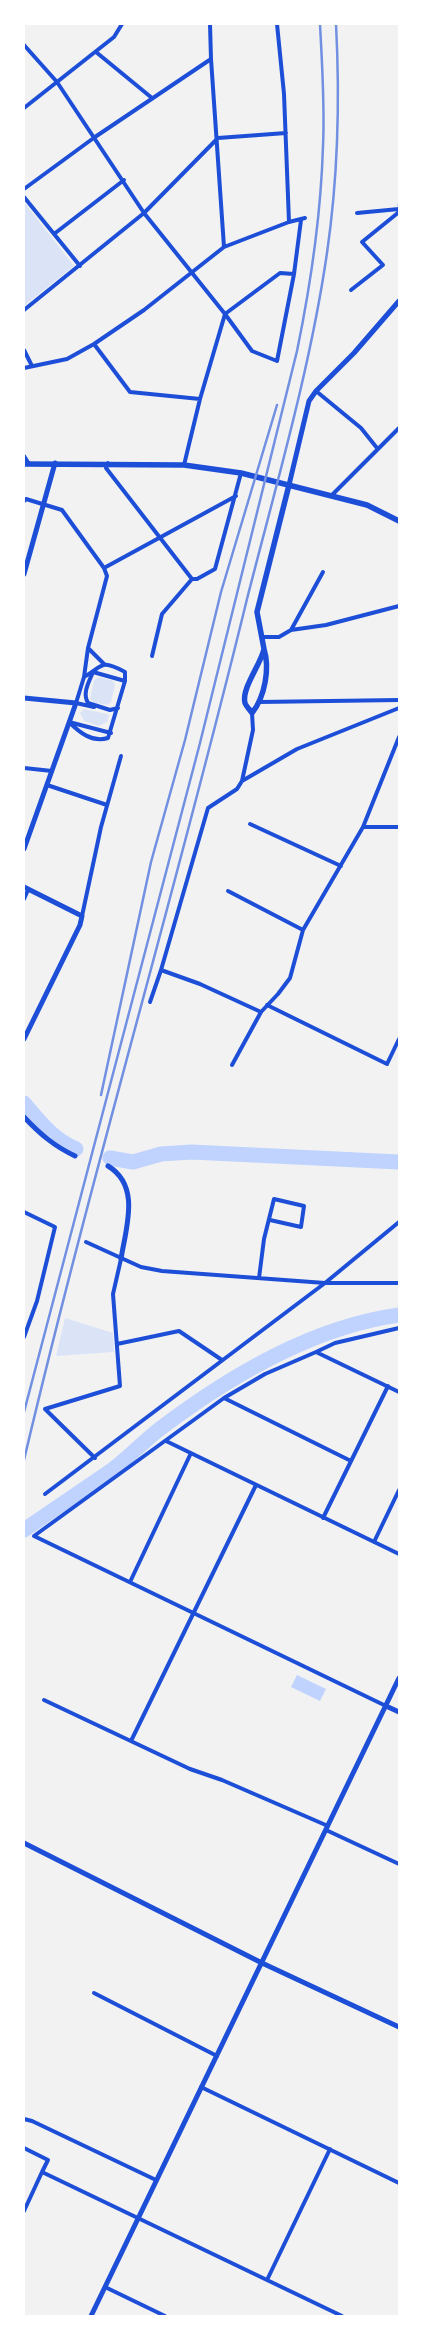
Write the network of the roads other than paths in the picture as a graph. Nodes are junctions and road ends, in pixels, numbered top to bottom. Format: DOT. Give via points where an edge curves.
graph roads {
  1 [pos="122,24"];
  2 [pos="210,24"];
  3 [pos="277,24"];
  4 [pos="24,45"];
  5 [pos="96,52"];
  6 [pos="211,59"];
  7 [pos="57,82"];
  8 [pos="152,98"];
  9 [pos="24,108"];
  10 [pos="286,133"];
  11 [pos="95,137"];
  12 [pos="218,138"];
  13 [pos="124,180"];
  14 [pos="24,189"];
  15 [pos="24,197"];
  16 [pos="399,210"];
  17 [pos="144,213"];
  18 [pos="357,213"];
  19 [pos="289,222"];
  20 [pos="54,234"];
  21 [pos="224,246"];
  22 [pos="80,266"];
  23 [pos="192,272"];
  24 [pos="294,274"];
  25 [pos="351,290"];
  26 [pos="399,300"];
  27 [pos="24,310"];
  28 [pos="224,314"];
  29 [pos="94,344"];
  30 [pos="24,350"];
  31 [pos="32,366"];
  32 [pos="24,368"];
  33 [pos="316,391"];
  34 [pos="200,399"];
  35 [pos="399,428"];
  36 [pos="377,448"];
  37 [pos="24,456"];
  38 [pos="55,463"];
  39 [pos="108,463"];
  40 [pos="26,464"];
  41 [pos="184,465"];
  42 [pos="241,473"];
  43 [pos="289,485"];
  44 [pos="332,495"];
  45 [pos="236,496"];
  46 [pos="24,501"];
  47 [pos="44,505"];
  48 [pos="399,521"];
  49 [pos="159,538"];
  50 [pos="104,568"];
  51 [pos="323,572"];
  52 [pos="24,574"];
  53 [pos="192,579"];
  54 [pos="399,606"];
  55 [pos="291,630"];
  56 [pos="263,637"];
  57 [pos="88,648"];
  58 [pos="264,649"];
  59 [pos="152,656"];
  60 [pos="104,664"];
  61 [pos="93,672"];
  62 [pos="84,677"];
  63 [pos="125,682"];
  64 [pos="24,698"];
  65 [pos="399,700"];
  66 [pos="259,702"];
  67 [pos="76,703"];
  68 [pos="94,707"];
  69 [pos="118,708"];
  70 [pos="399,708"];
  71 [pos="252,712"];
  72 [pos="69,722"];
  73 [pos="111,733"];
  74 [pos="399,737"];
  75 [pos="121,756"];
  76 [pos="24,768"];
  77 [pos="52,772"];
  78 [pos="242,781"];
  79 [pos="47,785"];
  80 [pos="107,805"];
  81 [pos="250,824"];
  82 [pos="363,827"];
  83 [pos="399,827"];
  84 [pos="24,849"];
  85 [pos="341,866"];
  86 [pos="26,888"];
  87 [pos="228,891"];
  88 [pos="24,899"];
  89 [pos="82,916"];
  90 [pos="303,930"];
  91 [pos="161,970"];
  92 [pos="150,1002"];
  93 [pos="267,1005"];
  94 [pos="261,1012"];
  95 [pos="24,1039"];
  96 [pos="399,1039"];
  97 [pos="232,1065"];
  98 [pos="24,1117"];
  99 [pos="75,1156"];
  100 [pos="108,1166"];
  101 [pos="24,1212"];
  102 [pos="270,1220"];
  103 [pos="399,1222"];
  104 [pos="86,1242"];
  105 [pos="120,1258"];
  106 [pos="259,1278"];
  107 [pos="325,1283"];
  108 [pos="399,1283"];
  109 [pos="399,1328"];
  110 [pos="24,1337"];
  111 [pos="118,1344"];
  112 [pos="316,1352"];
  113 [pos="222,1360"];
  114 [pos="388,1386"];
  115 [pos="399,1392"];
  116 [pos="224,1398"];
  117 [pos="166,1441"];
  118 [pos="191,1453"];
  119 [pos="95,1458"];
  120 [pos="351,1461"];
  121 [pos="256,1485"];
  122 [pos="399,1490"];
  123 [pos="46,1494"];
  124 [pos="323,1518"];
  125 [pos="374,1542"];
  126 [pos="399,1554"];
  127 [pos="130,1582"];
  128 [pos="193,1612"];
  129 [pos="399,1678"];
  130 [pos="44,1700"];
  131 [pos="386,1706"];
  132 [pos="399,1712"];
  133 [pos="131,1741"];
  134 [pos="327,1828"];
  135 [pos="24,1842"];
  136 [pos="399,1864"];
  137 [pos="262,1963"];
  138 [pos="94,1993"];
  139 [pos="399,2027"];
  140 [pos="217,2056"];
  141 [pos="202,2087"];
  142 [pos="24,2119"];
  143 [pos="24,2148"];
  144 [pos="330,2149"];
  145 [pos="42,2172"];
  146 [pos="156,2180"];
  147 [pos="399,2183"];
  148 [pos="24,2210"];
  149 [pos="138,2220"];
  150 [pos="267,2280"];
  151 [pos="105,2287"];
  152 [pos="91,2316"];
  153 [pos="165,2316"];
  154 [pos="342,2316"];
  1 -- 5 [label="street" via="114,37"];
  2 -- 6 [label="street"];
  3 -- 10 [label="street"];
  4 -- 7 [label="street"];
  5 -- 7 [label="street"];
  5 -- 8 [label="street"];
  6 -- 8 [label="street"];
  6 -- 12 [label="street"];
  7 -- 9 [label="street"];
  7 -- 11 [label="street"];
  8 -- 11 [label="street"];
  10 -- 12 [label="street"];
  10 -- 19 [label="street"];
  11 -- 13 [label="street"];
  11 -- 14 [label="street"];
  12 -- 17 [label="street"];
  12 -- 21 [label="street"];
  13 -- 17 [label="street"];
  13 -- 20 [label="street"];
  15 -- 20 [label="street"];
  16 -- 18 [label="street"];
  16 -- 25 [label="street" via="362,242 383,265"];
  17 -- 22 [label="street"];
  17 -- 23 [label="street"];
  19 -- 21 [label="street"];
  19 -- 24 [label="street" via="303,219"];
  20 -- 22 [label="street"];
  21 -- 23 [label="street"];
  22 -- 27 [label="street"];
  23 -- 28 [label="street"];
  23 -- 29 [label="street"];
  24 -- 28 [label="street" via="280,273"];
  24 -- 28 [label="street" via="277,361 252,351"];
  26 -- 33 [label="street"];
  28 -- 34 [label="street"];
  29 -- 31 [label="street" via="67,359"];
  29 -- 34 [label="street" via="130,392"];
  30 -- 31 [label="street"];
  31 -- 32 [label="street"];
  33 -- 36 [label="street" via="362,428"];
  33 -- 43 [label="street" via="309,401"];
  34 -- 41 [label="street"];
  35 -- 36 [label="street"];
  36 -- 44 [label="street"];
  37 -- 40 [label="street"];
  38 -- 39 [label="main road"];
  38 -- 40 [label="main road"];
  38 -- 47 [label="street"];
  39 -- 41 [label="main road"];
  39 -- 49 [label="street" via="106,468"];
  41 -- 42 [label="main road"];
  42 -- 43 [label="main road"];
  42 -- 45 [label="street"];
  43 -- 44 [label="main road"];
  43 -- 56 [label="main road" via="257,612"];
  44 -- 48 [label="main road" via="366,505"];
  45 -- 49 [label="street"];
  45 -- 53 [label="street" via="215,569"];
  46 -- 47 [label="street"];
  47 -- 50 [label="street" via="62,510"];
  47 -- 52 [label="street"];
  49 -- 50 [label="street"];
  49 -- 53 [label="street"];
  50 -- 57 [label="street" via="107,576"];
  51 -- 55 [label="street"];
  53 -- 59 [label="street" via="162,614"];
  54 -- 55 [label="street" via="326,625"];
  55 -- 56 [label="street" via="279,637"];
  56 -- 58 [label="main road"];
  57 -- 60 [label="street"];
  57 -- 62 [label="street"];
  58 -- 66 [label="main road" via="267,671"];
  58 -- 71 [label="main road" via="245,699"];
  60 -- 61 [label="street"];
  60 -- 63 [label="street" via="124,672"];
  61 -- 62 [label="street"];
  61 -- 63 [label="street"];
  61 -- 68 [label="street" via="85,699"];
  62 -- 67 [label="street"];
  63 -- 69 [label="street"];
  64 -- 67 [label="street"];
  65 -- 66 [label="street"];
  66 -- 71 [label="main road"];
  67 -- 68 [label="street"];
  67 -- 72 [label="street"];
  68 -- 69 [label="street"];
  69 -- 73 [label="street"];
  70 -- 78 [label="street" via="297,750"];
  71 -- 78 [label="street" via="253,730"];
  72 -- 73 [label="street"];
  72 -- 73 [label="street" via="81,734 100,739 108,738"];
  72 -- 77 [label="street"];
  74 -- 82 [label="street"];
  75 -- 80 [label="street"];
  76 -- 77 [label="street"];
  77 -- 79 [label="street"];
  78 -- 91 [label="street" via="237,789 208,808"];
  79 -- 80 [label="street"];
  79 -- 84 [label="street"];
  80 -- 89 [label="street"];
  81 -- 85 [label="street"];
  82 -- 83 [label="street"];
  82 -- 85 [label="street"];
  85 -- 90 [label="street"];
  86 -- 88 [label="street"];
  86 -- 89 [label="street"];
  87 -- 90 [label="street"];
  89 -- 95 [label="street"];
  90 -- 93 [label="street" via="290,978"];
  91 -- 92 [label="street"];
  91 -- 94 [label="street"];
  93 -- 94 [label="street"];
  93 -- 96 [label="street" via="387,1064"];
  94 -- 97 [label="street"];
  98 -- 99 [label="street" via="51,1143"];
  100 -- 105 [label="street" via="126,1184 129,1198"];
  101 -- 110 [label="street" via="55,1227 37,1301"];
  102 -- 102 [label="street" via="274,1198 304,1206 301,1226"];
  102 -- 106 [label="street"];
  103 -- 107 [label="street"];
  104 -- 105 [label="street"];
  105 -- 106 [label="street" via="162,1271"];
  105 -- 111 [label="street" via="113,1294"];
  106 -- 107 [label="street"];
  107 -- 108 [label="street"];
  107 -- 113 [label="street"];
  109 -- 112 [label="street" via="335,1343"];
  111 -- 113 [label="street" via="178,1331"];
  111 -- 119 [label="street" via="120,1386 45,1409"];
  112 -- 114 [label="street"];
  112 -- 116 [label="street" via="265,1374"];
  113 -- 119 [label="street"];
  114 -- 115 [label="street"];
  114 -- 120 [label="street"];
  116 -- 117 [label="street"];
  116 -- 120 [label="street"];
  117 -- 118 [label="street"];
  117 -- 127 [label="street" via="34,1536"];
  118 -- 121 [label="street"];
  118 -- 127 [label="street"];
  119 -- 123 [label="street"];
  120 -- 124 [label="street"];
  121 -- 124 [label="street"];
  121 -- 128 [label="street"];
  122 -- 125 [label="street"];
  124 -- 125 [label="street"];
  125 -- 126 [label="street"];
  127 -- 128 [label="street"];
  128 -- 131 [label="street"];
  128 -- 133 [label="street"];
  129 -- 131 [label="street"];
  130 -- 133 [label="street"];
  131 -- 132 [label="street"];
  131 -- 134 [label="street"];
  133 -- 134 [label="street"];
  134 -- 136 [label="street"];
  134 -- 137 [label="street"];
  135 -- 137 [label="street"];
  137 -- 139 [label="street"];
  137 -- 140 [label="street"];
  138 -- 140 [label="street"];
  140 -- 141 [label="street"];
  141 -- 144 [label="street"];
  141 -- 146 [label="street"];
  142 -- 146 [label="street"];
  143 -- 145 [label="street" via="48,2160"];
  144 -- 147 [label="street"];
  144 -- 150 [label="street"];
  145 -- 148 [label="street"];
  145 -- 149 [label="street"];
  146 -- 149 [label="street"];
  149 -- 150 [label="street"];
  149 -- 151 [label="street"];
  150 -- 154 [label="street"];
  151 -- 152 [label="street"];
  151 -- 153 [label="street"];
}
